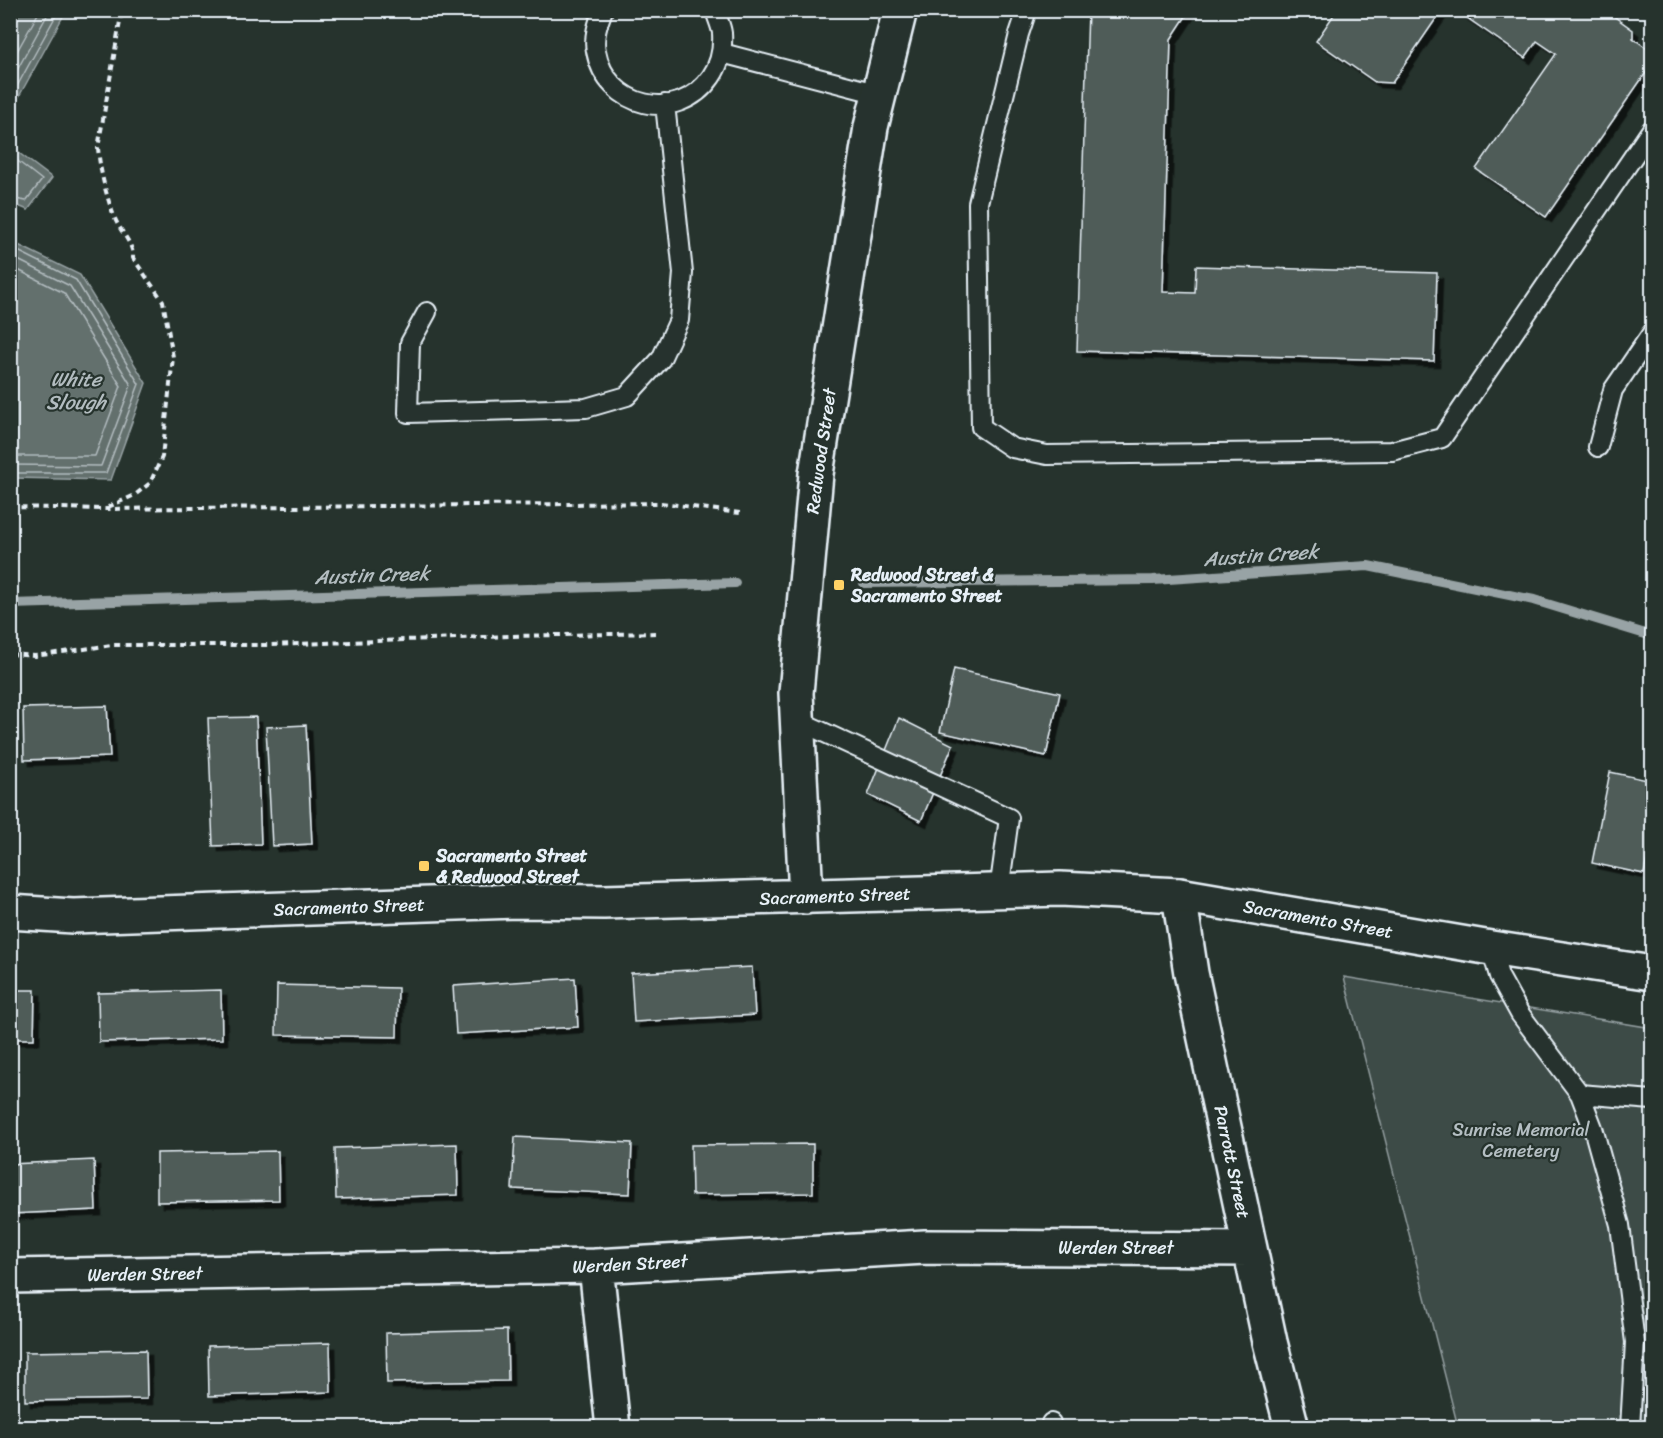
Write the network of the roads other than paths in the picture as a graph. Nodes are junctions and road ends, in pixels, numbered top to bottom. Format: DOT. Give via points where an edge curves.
graph roads {
  1 [pos="603,10"];
  2 [pos="715,10"];
  3 [pos="900,10"];
  4 [pos="1021,12"];
  5 [pos="722,53"];
  6 [pos="879,94"];
  7 [pos="665,104"];
  8 [pos="1653,129"];
  9 [pos="427,312"];
  10 [pos="1653,333"];
  11 [pos="1598,447"];
  12 [pos="796,706"];
  13 [pos="999,891"];
  14 [pos="1179,895"];
  15 [pos="806,897"];
  16 [pos="10,912"];
  17 [pos="1491,948"];
  18 [pos="1653,973"];
  19 [pos="1580,1094"];
  20 [pos="1653,1100"];
  21 [pos="1250,1249"];
  22 [pos="596,1266"];
  23 [pos="10,1276"];
  24 [pos="613,1428"];
  25 [pos="1292,1428"];
  26 [pos="1630,1428"];
  1 -- 7 [label="lane" via="595,49 602,70 615,88 633,100"];
  2 -- 5 [label="lane" via="722,31"];
  3 -- 6 [label="main road, Redwood Street"];
  4 -- 8 [label="lane" via="978,203 981,427 1012,448 1047,455 1392,451 1442,438"];
  5 -- 6 [label="lane"];
  5 -- 7 [label="lane" via="705,86 690,97"];
  6 -- 12 [label="main road, Redwood Street" via="816,474"];
  7 -- 9 [label="lane" via="683,273 679,320 661,359 627,396 586,408 408,413 410,344"];
  10 -- 11 [label="lane" via="1613,390"];
  12 -- 13 [label="lane" via="1009,818"];
  12 -- 15 [label="main road, Redwood Street"];
  13 -- 14 [label="main road, Sacramento Street" via="1060,889"];
  13 -- 15 [label="main road, Sacramento Street"];
  14 -- 17 [label="main road, Sacramento Street"];
  14 -- 21 [label="main road, Parrott Street" via="1191,973"];
  15 -- 16 [label="main road, Sacramento Street" via="507,901 73,916"];
  17 -- 18 [label="main road, Sacramento Street"];
  17 -- 19 [label="lane" via="1499,976 1520,1014"];
  19 -- 20 [label="lane"];
  19 -- 26 [label="lane" via="1620,1225 1635,1342"];
  21 -- 22 [label="main road, Werden Street" via="925,1246"];
  21 -- 25 [label="main road, Parrott Street"];
  22 -- 23 [label="main road, Werden Street"];
  22 -- 24 [label="main road"];
}
